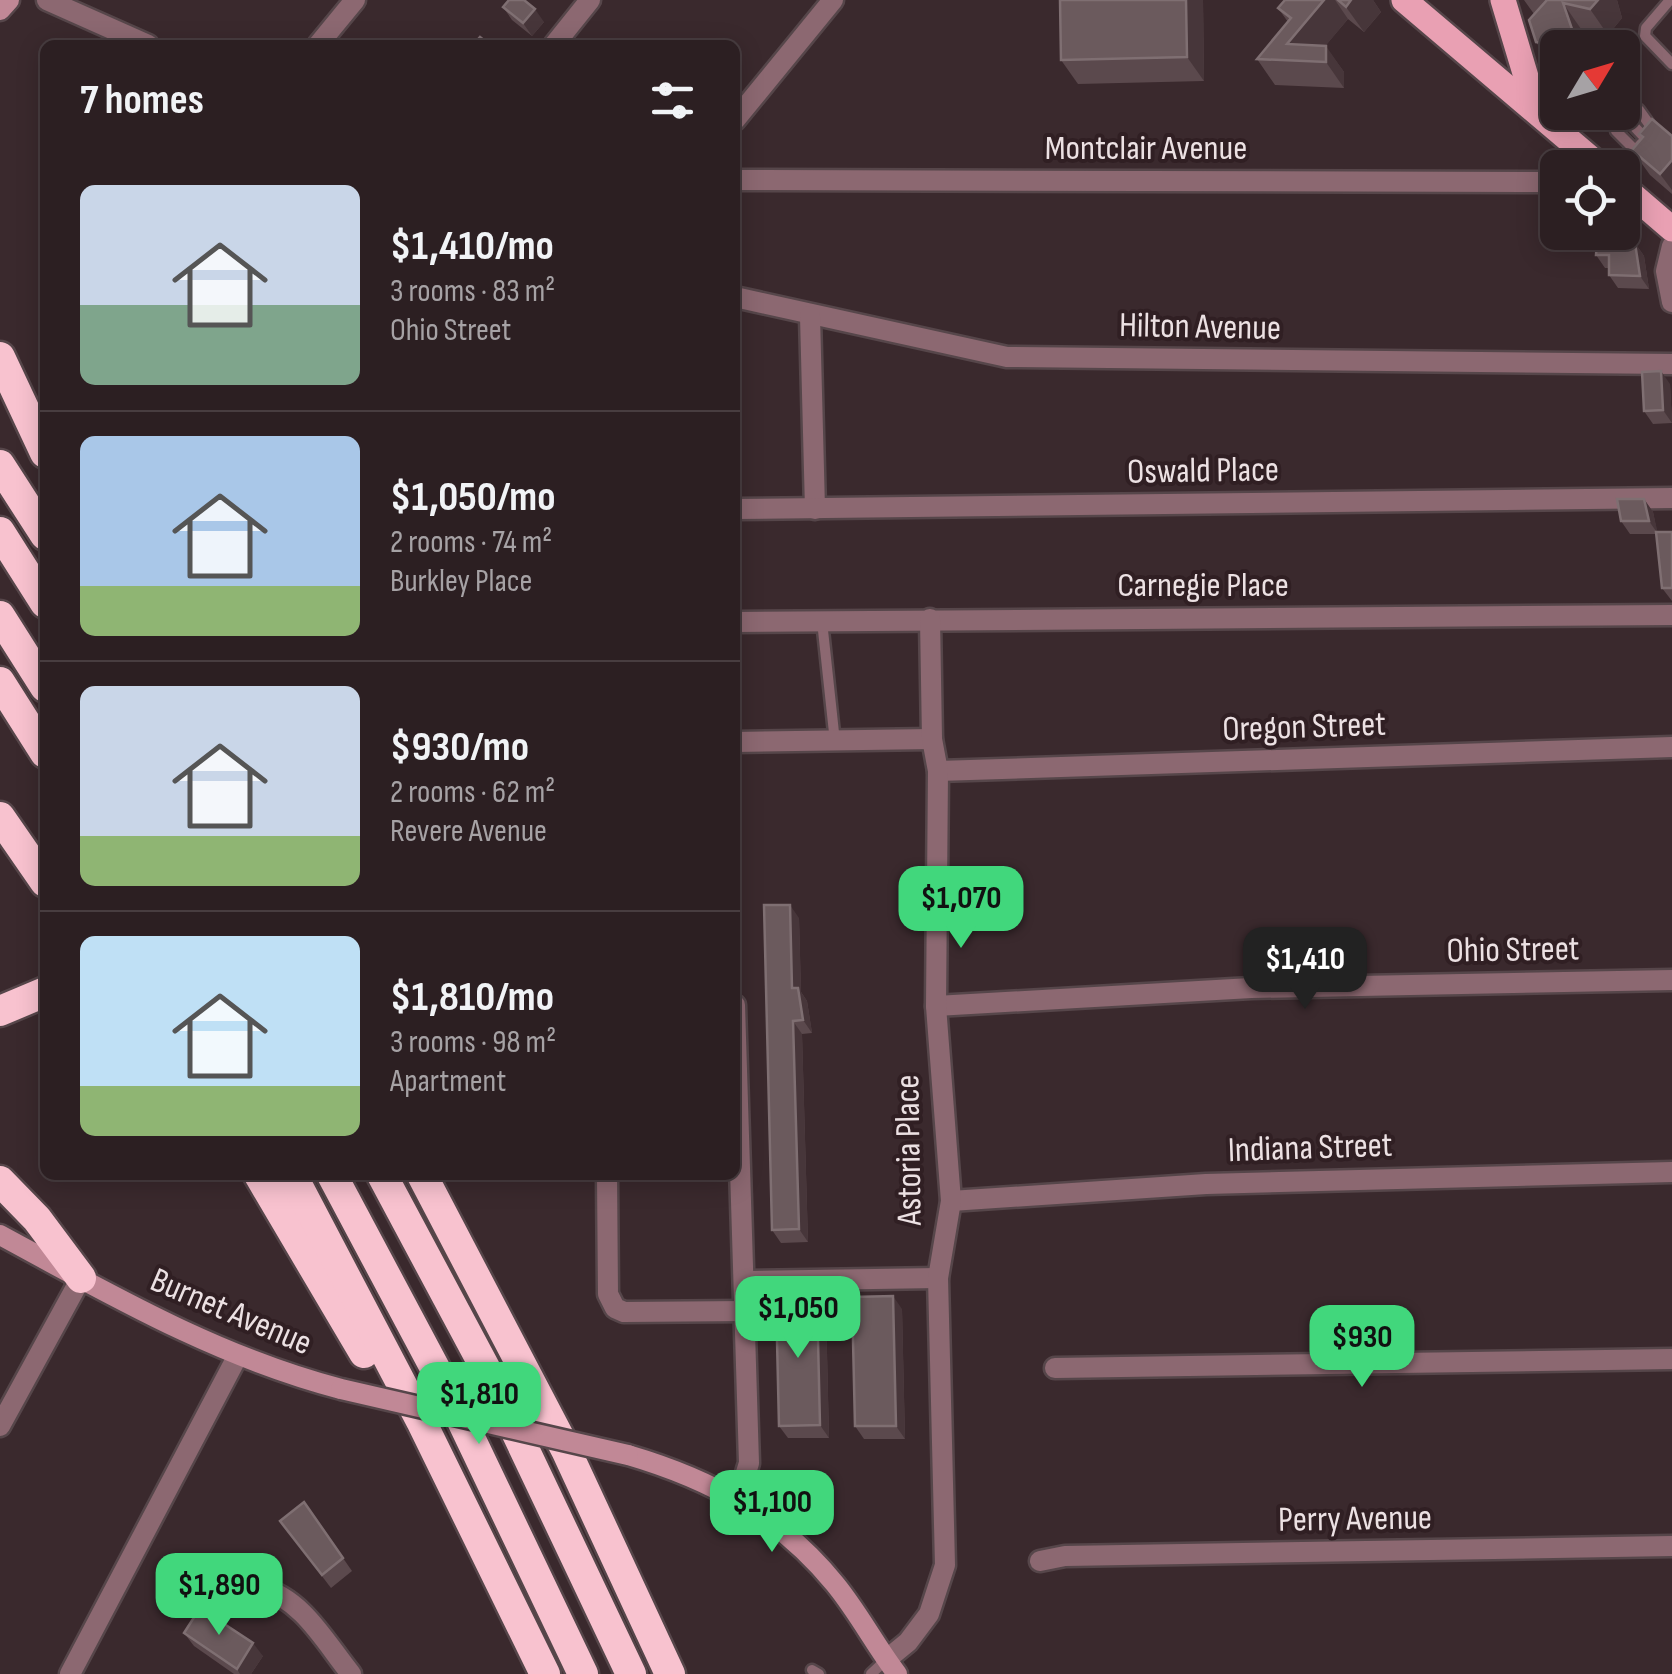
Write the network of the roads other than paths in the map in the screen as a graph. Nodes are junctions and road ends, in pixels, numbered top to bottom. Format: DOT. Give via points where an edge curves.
graph roads {
  1 [pos="9,0"];
  2 [pos="47,0"];
  3 [pos="355,0"];
  4 [pos="590,0"];
  5 [pos="832,0"];
  6 [pos="1404,0"];
  7 [pos="1503,0"];
  8 [pos="1670,0"];
  9 [pos="0,10"];
  10 [pos="137,40"];
  11 [pos="322,40"];
  12 [pos="558,40"];
  13 [pos="1672,64"];
  14 [pos="1540,87"];
  15 [pos="1540,99"];
  16 [pos="1640,111"];
  17 [pos="740,114"];
  18 [pos="1569,130"];
  19 [pos="1616,130"];
  20 [pos="1637,130"];
  21 [pos="1646,139"];
  22 [pos="1587,150"];
  23 [pos="1635,150"];
  24 [pos="740,180"];
  25 [pos="1540,182"];
  26 [pos="1640,203"];
  27 [pos="1671,231"];
  28 [pos="740,298"];
  29 [pos="1672,302"];
  30 [pos="810,316"];
  31 [pos="0,357"];
  32 [pos="1672,364"];
  33 [pos="40,442"];
  34 [pos="0,465"];
  35 [pos="1672,498"];
  36 [pos="740,509"];
  37 [pos="815,509"];
  38 [pos="40,527"];
  39 [pos="0,532"];
  40 [pos="40,595"];
  41 [pos="1672,614"];
  42 [pos="0,616"];
  43 [pos="930,619"];
  44 [pos="822,620"];
  45 [pos="740,622"];
  46 [pos="40,679"];
  47 [pos="0,682"];
  48 [pos="932,739"];
  49 [pos="740,742"];
  50 [pos="835,742"];
  51 [pos="40,746"];
  52 [pos="1672,747"];
  53 [pos="938,771"];
  54 [pos="0,817"];
  55 [pos="40,875"];
  56 [pos="1672,980"];
  57 [pos="40,994"];
  58 [pos="936,1006"];
  59 [pos="0,1011"];
  60 [pos="740,1130"];
  61 [pos="1672,1172"];
  62 [pos="261,1180"];
  63 [pos="295,1180"];
  64 [pos="335,1180"];
  65 [pos="385,1180"];
  66 [pos="425,1180"];
  67 [pos="607,1180"];
  68 [pos="0,1181"];
  69 [pos="950,1201"];
  70 [pos="0,1235"];
  71 [pos="81,1278"];
  72 [pos="938,1278"];
  73 [pos="746,1281"];
  74 [pos="746,1310"];
  75 [pos="236,1356"];
  76 [pos="1672,1359"];
  77 [pos="1055,1368"];
  78 [pos="0,1426"];
  79 [pos="738,1498"];
  80 [pos="464,1507"];
  81 [pos="1672,1546"];
  82 [pos="1040,1561"];
  83 [pos="260,1588"];
  84 [pos="885,1669"];
  85 [pos="70,1674"];
  86 [pos="351,1674"];
  87 [pos="544,1674"];
  88 [pos="584,1674"];
  89 [pos="631,1674"];
  90 [pos="670,1674"];
  1 -- 9 [label="street"];
  2 -- 10 [label="street"];
  3 -- 11 [label="street"];
  4 -- 12 [label="street"];
  5 -- 17 [label="street"];
  6 -- 15 [label="main road"];
  7 -- 14 [label="main road"];
  8 -- 13 [label="lane" via="1646,36"];
  16 -- 21 [label="lane" via="1656,128"];
  18 -- 22 [label="main road"];
  19 -- 23 [label="lane"];
  20 -- 21 [label="lane"];
  21 -- 23 [label="lane"];
  24 -- 25 [label="street, Montclair Avenue"];
  26 -- 27 [label="main road"];
  27 -- 29 [label="street" via="1666,272"];
  28 -- 30 [label="street, Hilton Avenue"];
  30 -- 32 [label="street, Hilton Avenue" via="1007,358"];
  30 -- 37 [label="street"];
  31 -- 33 [label="highway"];
  34 -- 38 [label="highway"];
  35 -- 37 [label="street, Oswald Place"];
  36 -- 37 [label="street, Oswald Place"];
  39 -- 40 [label="highway"];
  41 -- 43 [label="street, Carnegie Place"];
  42 -- 46 [label="highway"];
  43 -- 44 [label="street, Carnegie Place"];
  43 -- 48 [label="street, Astoria Place"];
  44 -- 45 [label="street, Carnegie Place"];
  44 -- 50 [label="lane"];
  47 -- 51 [label="highway"];
  48 -- 50 [label="street"];
  48 -- 53 [label="street, Astoria Place"];
  49 -- 50 [label="street"];
  52 -- 53 [label="street, Oregon Street"];
  53 -- 58 [label="street, Astoria Place"];
  54 -- 55 [label="highway"];
  56 -- 58 [label="street, Ohio Street" via="1251,988"];
  57 -- 59 [label="highway"];
  58 -- 69 [label="street, Astoria Place"];
  60 -- 73 [label="street"];
  61 -- 69 [label="street, Indiana Street" via="1206,1184"];
  62 -- 80 [label="highway"];
  63 -- 80 [label="highway"];
  64 -- 88 [label="highway" via="453,1402"];
  65 -- 89 [label="highway" via="506,1410"];
  66 -- 90 [label="highway" via="566,1450"];
  67 -- 74 [label="street" via="608,1294 615,1308"];
  68 -- 71 [label="highway"];
  69 -- 72 [label="street, Astoria Place"];
  70 -- 71 [label="street, Burnet Avenue"];
  71 -- 75 [label="street, Burnet Avenue"];
  71 -- 78 [label="street"];
  72 -- 73 [label="street"];
  72 -- 84 [label="street, Astoria Place" via="945,1565 920,1629"];
  73 -- 74 [label="street"];
  74 -- 79 [label="street" via="749,1463"];
  75 -- 79 [label="street, Burnet Avenue, bridge" via="341,1389 628,1455"];
  75 -- 85 [label="street"];
  76 -- 77 [label="street"];
  79 -- 84 [label="street, Burnet Avenue" via="822,1570"];
  80 -- 87 [label="highway"];
  81 -- 82 [label="street, Perry Avenue"];
  83 -- 86 [label="street" via="297,1606"];
}
